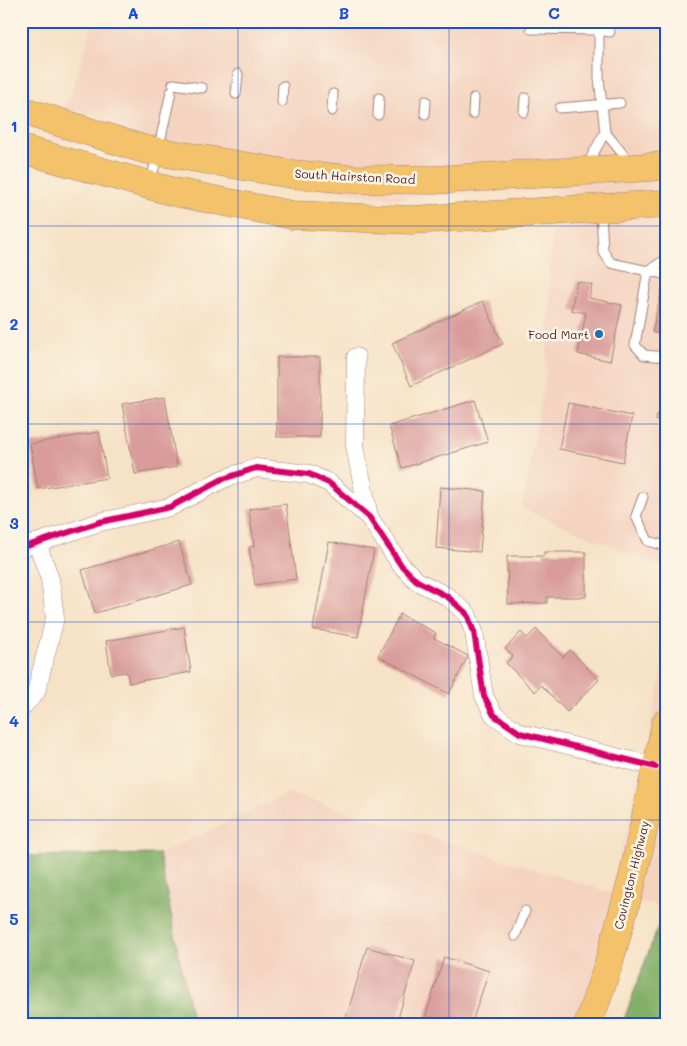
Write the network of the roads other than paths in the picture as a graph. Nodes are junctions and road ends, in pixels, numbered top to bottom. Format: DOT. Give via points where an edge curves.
graph roads {
  1 [pos="599,26"];
  2 [pos="531,29"];
  3 [pos="610,32"];
  4 [pos="238,74"];
  5 [pos="284,86"];
  6 [pos="202,88"];
  7 [pos="236,94"];
  8 [pos="333,94"];
  9 [pos="379,98"];
  10 [pos="474,98"];
  11 [pos="525,98"];
  12 [pos="426,101"];
  13 [pos="282,102"];
  14 [pos="620,103"];
  15 [pos="602,104"];
  16 [pos="560,108"];
  17 [pos="21,110"];
  18 [pos="332,111"];
  19 [pos="524,112"];
  20 [pos="425,114"];
  21 [pos="473,114"];
  22 [pos="378,115"];
  23 [pos="605,132"];
  24 [pos="21,149"];
  25 [pos="159,152"];
  26 [pos="666,166"];
  27 [pos="634,168"];
  28 [pos="584,171"];
  29 [pos="150,186"];
  30 [pos="664,207"];
  31 [pos="600,208"];
  32 [pos="666,259"];
  33 [pos="648,271"];
  34 [pos="666,274"];
  35 [pos="356,356"];
  36 [pos="666,358"];
  37 [pos="643,497"];
  38 [pos="369,516"];
  39 [pos="29,546"];
  40 [pos="666,546"];
  41 [pos="21,708"];
  42 [pos="666,723"];
  43 [pos="656,783"];
  44 [pos="526,911"];
  45 [pos="515,936"];
  46 [pos="588,1025"];
  1 -- 2 [label="lane"];
  1 -- 3 [label="lane"];
  1 -- 15 [label="lane"];
  4 -- 7 [label="lane"];
  5 -- 13 [label="lane"];
  6 -- 25 [label="lane" via="172,88"];
  8 -- 18 [label="lane"];
  9 -- 22 [label="lane"];
  10 -- 21 [label="lane"];
  11 -- 19 [label="lane"];
  12 -- 20 [label="lane"];
  14 -- 15 [label="lane"];
  15 -- 16 [label="lane"];
  15 -- 23 [label="lane"];
  17 -- 25 [label="main road, South Hairston Road"];
  23 -- 27 [label="lane"];
  23 -- 28 [label="lane"];
  24 -- 29 [label="main road"];
  25 -- 28 [label="main road, South Hairston Road" via="290,174 351,179 434,180"];
  25 -- 29 [label="lane"];
  26 -- 27 [label="main road, South Hairston Road"];
  27 -- 28 [label="main road, South Hairston Road"];
  29 -- 31 [label="main road" via="292,215 412,220"];
  30 -- 31 [label="main road"];
  31 -- 33 [label="lane" via="603,251 610,264"];
  32 -- 33 [label="lane"];
  33 -- 34 [label="lane"];
  33 -- 36 [label="lane" via="636,345 644,355"];
  35 -- 38 [label="street" via="355,446"];
  37 -- 40 [label="lane" via="636,516 648,541"];
  38 -- 39 [label="street" via="329,483 308,474 256,468 223,479 170,507 100,522"];
  38 -- 43 [label="street" via="401,564 417,581 448,597 467,614 474,632 484,696 494,714 520,734"];
  39 -- 41 [label="street" via="50,579 55,618 36,692"];
  42 -- 43 [label="main road, Covington Highway"];
  43 -- 46 [label="main road, Covington Highway" via="633,877"];
  44 -- 45 [label="lane"];
}
